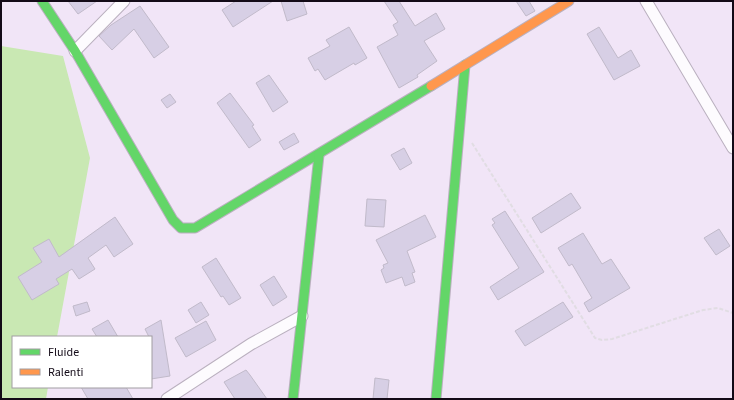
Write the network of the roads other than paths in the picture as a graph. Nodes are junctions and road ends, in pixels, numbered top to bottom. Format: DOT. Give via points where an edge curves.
graph roads {
  1 [pos="42,1"];
  2 [pos="124,1"];
  3 [pos="569,1"];
  4 [pos="646,1"];
  5 [pos="75,51"];
  6 [pos="465,64"];
  7 [pos="733,148"];
  8 [pos="319,155"];
  9 [pos="302,316"];
  10 [pos="167,399"];
  11 [pos="293,399"];
  12 [pos="436,399"];
  1 -- 5 [label="street"];
  2 -- 5 [label="street"];
  3 -- 6 [label="street"];
  4 -- 7 [label="street"];
  5 -- 8 [label="street" via="173,220 181,228 195,228"];
  6 -- 8 [label="street"];
  6 -- 12 [label="street"];
  8 -- 9 [label="street"];
  9 -- 10 [label="street" via="251,344"];
  9 -- 11 [label="street"];
}
